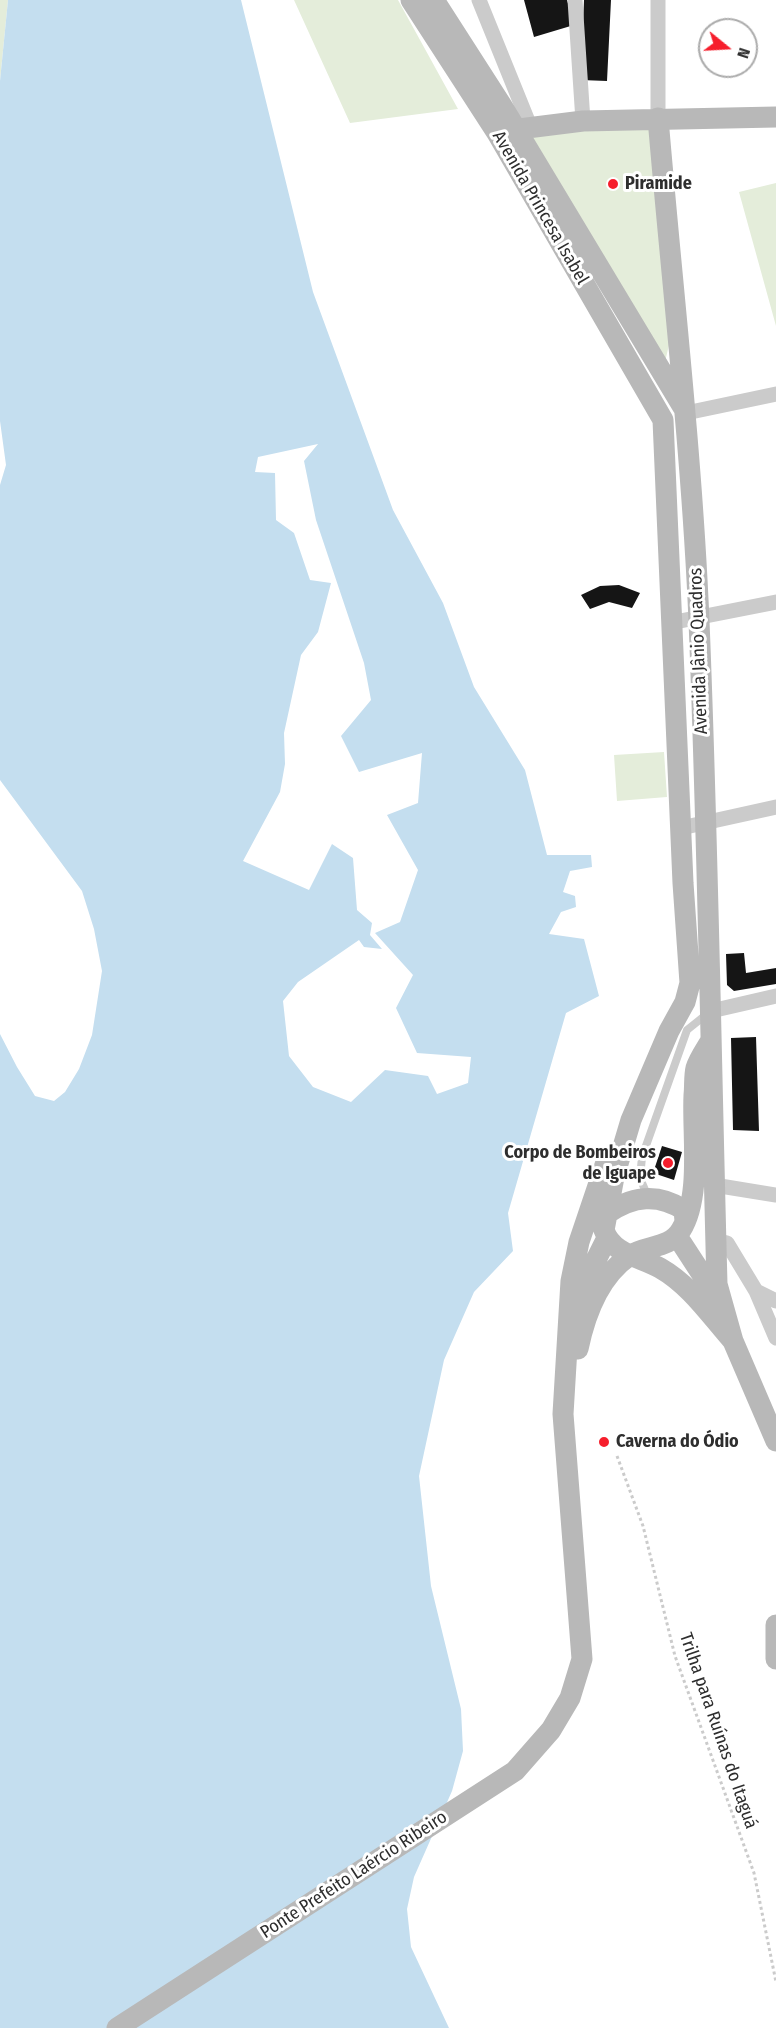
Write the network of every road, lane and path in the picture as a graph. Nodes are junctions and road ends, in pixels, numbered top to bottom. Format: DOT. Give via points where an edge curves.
graph roads {
  1 [pos="411,0"];
  2 [pos="434,0"];
  3 [pos="479,0"];
  4 [pos="574,0"];
  5 [pos="658,0"];
  6 [pos="775,113"];
  7 [pos="658,118"];
  8 [pos="583,121"];
  9 [pos="514,129"];
  10 [pos="776,394"];
  11 [pos="686,413"];
  12 [pos="663,420"];
  13 [pos="776,602"];
  14 [pos="699,619"];
  15 [pos="670,623"];
  16 [pos="776,807"];
  17 [pos="706,824"];
  18 [pos="681,828"];
  19 [pos="709,879"];
  20 [pos="683,883"];
  21 [pos="776,996"];
  22 [pos="711,1011"];
  23 [pos="712,1038"];
  24 [pos="666,1062"];
  25 [pos="631,1120"];
  26 [pos="714,1185"];
  27 [pos="693,1190"];
  28 [pos="776,1195"];
  29 [pos="649,1198"];
  30 [pos="608,1213"];
  31 [pos="681,1228"];
  32 [pos="607,1238"];
  33 [pos="716,1240"];
  34 [pos="630,1254"];
  35 [pos="694,1259"];
  36 [pos="660,1268"];
  37 [pos="756,1291"];
  38 [pos="776,1301"];
  39 [pos="726,1312"];
  40 [pos="569,1319"];
  41 [pos="776,1338"];
  42 [pos="733,1341"];
  43 [pos="564,1414"];
  44 [pos="776,1441"];
  45 [pos="617,1456"];
  46 [pos="776,1625"];
  47 [pos="776,1659"];
  48 [pos="776,1982"];
  49 [pos="117,2028"];
  1 -- 9 [label="main road, Avenida Princesa Isabel"];
  2 -- 9 [label="main road, Avenida Princesa Isabel"];
  3 -- 9 [label="street"];
  4 -- 8 [label="street"];
  5 -- 7 [label="street"];
  6 -- 7 [label="main road"];
  7 -- 8 [label="main road"];
  7 -- 11 [label="main road, Avenida Jânio Quadros"];
  8 -- 9 [label="main road"];
  9 -- 11 [label="main road, Avenida Princesa Isabel"];
  9 -- 12 [label="main road, Avenida Princesa Isabel"];
  10 -- 11 [label="street"];
  11 -- 12 [label="main road"];
  11 -- 14 [label="main road, Avenida Jânio Quadros"];
  12 -- 15 [label="main road, Avenida Jânio Quadros"];
  13 -- 14 [label="street"];
  14 -- 15 [label="street"];
  14 -- 17 [label="main road, Avenida Jânio Quadros"];
  15 -- 18 [label="main road, Avenida Jânio Quadros"];
  16 -- 17 [label="street"];
  17 -- 18 [label="street"];
  17 -- 19 [label="main road, Avenida Jânio Quadros"];
  18 -- 20 [label="main road, Avenida Jânio Quadros"];
  19 -- 20 [label="main road"];
  19 -- 22 [label="main road, Avenida Jânio Quadros"];
  20 -- 24 [label="main road, Avenida Jânio Quadros" via="690,983"];
  21 -- 22 [label="street"];
  22 -- 23 [label="main road, Avenida Jânio Quadros"];
  22 -- 24 [label="lane" via="687,1030"];
  23 -- 26 [label="main road, Avenida Jânio Quadros"];
  23 -- 27 [label="main road" via="696,1069"];
  24 -- 25 [label="main road, Avenida Jânio Quadros"];
  24 -- 29 [label="lane" via="642,1157 640,1178"];
  25 -- 30 [label="main road"];
  25 -- 40 [label="main road" via="606,1164 579,1242"];
  26 -- 28 [label="street"];
  26 -- 33 [label="main road, Avenida Jânio Quadros"];
  27 -- 31 [label="main road"];
  27 -- 35 [label="main road"];
  29 -- 30 [label="main road" via="624,1202"];
  29 -- 31 [label="main road" via="670,1201 684,1210"];
  30 -- 32 [label="main road" via="604,1230"];
  31 -- 34 [label="main road" via="658,1247"];
  31 -- 35 [label="main road"];
  32 -- 34 [label="main road" via="615,1248"];
  32 -- 40 [label="main road" via="578,1292"];
  33 -- 35 [label="main road"];
  33 -- 37 [label="street" via="727,1243"];
  33 -- 39 [label="main road, Avenida Jânio Quadros" via="717,1284"];
  34 -- 36 [label="main road"];
  34 -- 43 [label="main road" via="595,1297 584,1322"];
  35 -- 36 [label="main road"];
  35 -- 39 [label="main road"];
  36 -- 42 [label="main road" via="686,1286"];
  37 -- 38 [label="street"];
  37 -- 41 [label="street"];
  39 -- 42 [label="main road"];
  40 -- 43 [label="main road"];
  42 -- 44 [label="main road"];
  43 -- 49 [label="main road, Ponte Prefeito Laércio Ribeiro" via="582,1659 570,1698 551,1730 515,1771"];
  45 -- 48 [label="path, Trilha para Ruínas do Itaguá" via="643,1526 675,1656 754,1873"];
  46 -- 47 [label="main road"];
}
